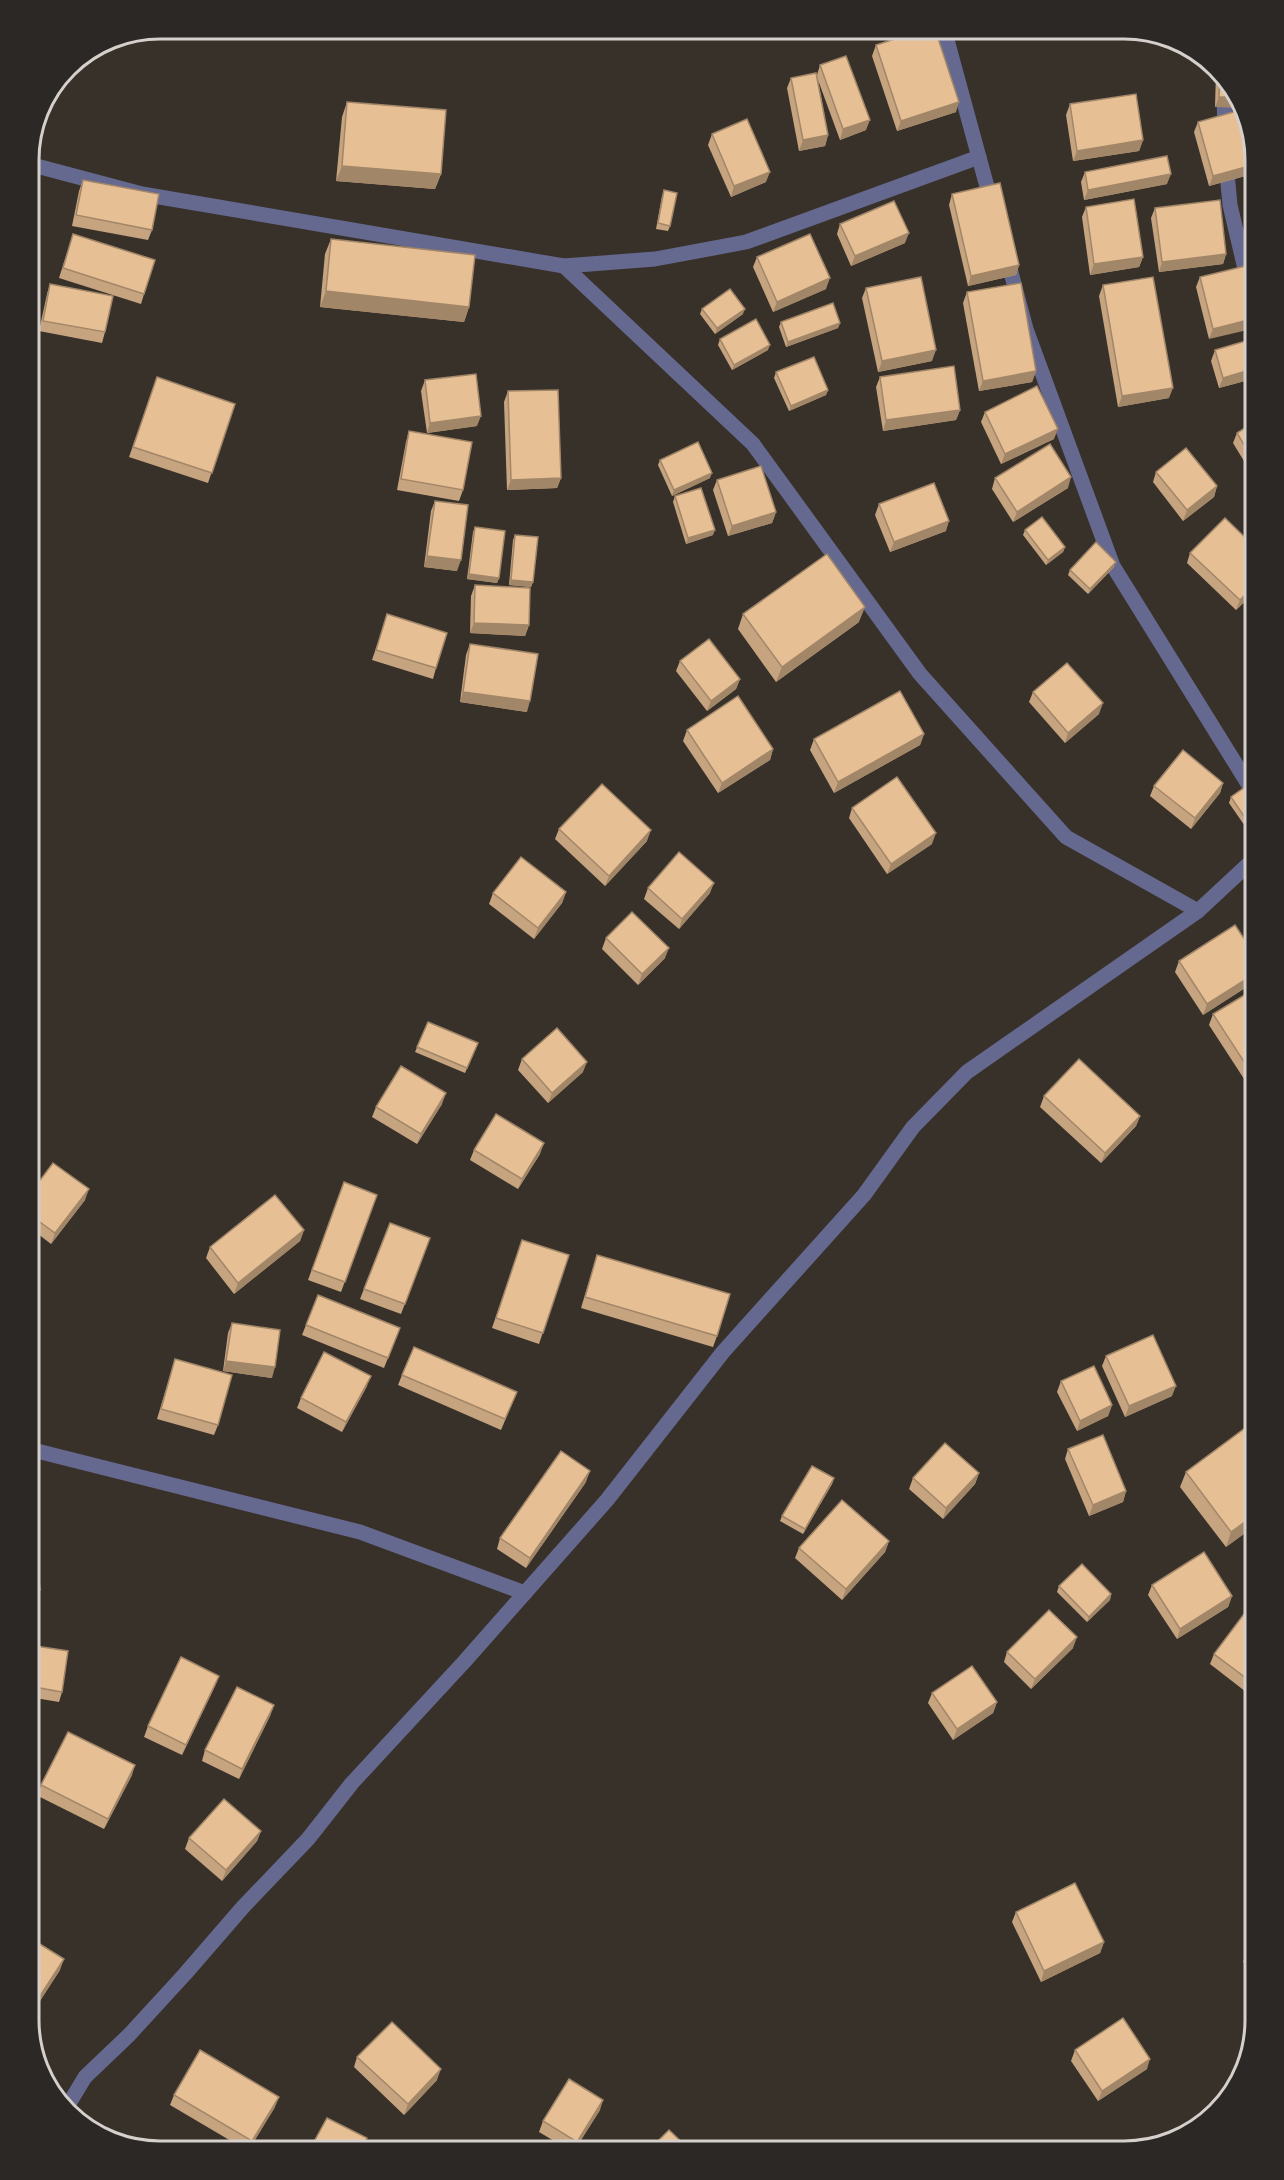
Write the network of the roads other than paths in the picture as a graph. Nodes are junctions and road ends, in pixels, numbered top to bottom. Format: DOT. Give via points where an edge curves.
graph roads {
  1 [pos="947,39"];
  2 [pos="1225,93"];
  3 [pos="979,158"];
  4 [pos="39,167"];
  5 [pos="995,214"];
  6 [pos="1001,237"];
  7 [pos="564,266"];
  8 [pos="1245,272"];
  9 [pos="1245,777"];
  10 [pos="1245,868"];
  11 [pos="1198,910"];
  12 [pos="39,1452"];
  13 [pos="525,1593"];
  14 [pos="70,2101"];
  1 -- 3 [label="street"];
  2 -- 8 [label="street" via="1230,205"];
  3 -- 5 [label="street"];
  3 -- 7 [label="street" via="746,242 655,259"];
  4 -- 7 [label="street" via="142,194"];
  6 -- 9 [label="street" via="1026,329 1113,566"];
  7 -- 11 [label="street" via="753,444 920,674 1066,837"];
  10 -- 11 [label="street"];
  11 -- 13 [label="street" via="967,1072 913,1127 864,1195 723,1352 607,1500"];
  12 -- 13 [label="street" via="360,1532"];
  13 -- 14 [label="street" via="352,1783 308,1839 86,2077"];
}
